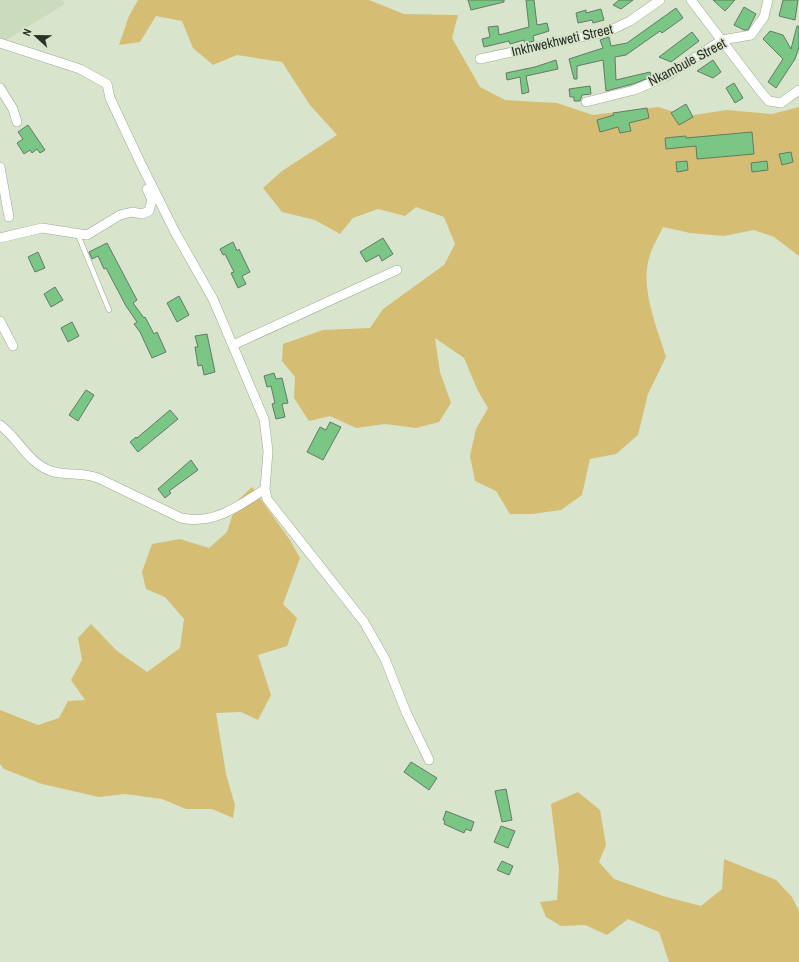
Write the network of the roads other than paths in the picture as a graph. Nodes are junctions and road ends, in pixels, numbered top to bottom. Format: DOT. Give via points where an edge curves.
graph roads {
  1 [pos="660,0"];
  2 [pos="692,0"];
  3 [pos="768,0"];
  4 [pos="722,40"];
  5 [pos="0,43"];
  6 [pos="480,59"];
  7 [pos="0,88"];
  8 [pos="799,90"];
  9 [pos="586,102"];
  10 [pos="18,122"];
  11 [pos="141,164"];
  12 [pos="0,167"];
  13 [pos="10,217"];
  14 [pos="87,235"];
  15 [pos="0,238"];
  16 [pos="397,270"];
  17 [pos="109,310"];
  18 [pos="0,321"];
  19 [pos="233,345"];
  20 [pos="13,346"];
  21 [pos="0,425"];
  22 [pos="265,489"];
  23 [pos="429,760"];
  1 -- 6 [label="street, Inkhwekhweti Street" via="609,32"];
  2 -- 4 [label="street"];
  3 -- 4 [label="street, Nkambule Street" via="764,17 751,35"];
  4 -- 8 [label="street" via="769,101 781,103"];
  4 -- 9 [label="street, Nkambule Street" via="659,79 634,90"];
  5 -- 11 [label="street" via="80,69 107,84 110,98"];
  7 -- 10 [label="street"];
  11 -- 14 [label="street" via="152,200 149,211 142,214 132,212 120,215"];
  11 -- 19 [label="street" via="213,299"];
  12 -- 13 [label="street"];
  14 -- 15 [label="street" via="42,228"];
  14 -- 17 [label="lane" via="78,235"];
  16 -- 19 [label="street"];
  18 -- 20 [label="street"];
  19 -- 22 [label="street" via="264,419 268,450"];
  21 -- 22 [label="street" via="29,456 50,471 98,478 181,518 194,521 213,518 230,511"];
  22 -- 23 [label="street" via="267,499 279,516 364,622 385,659"];
}
